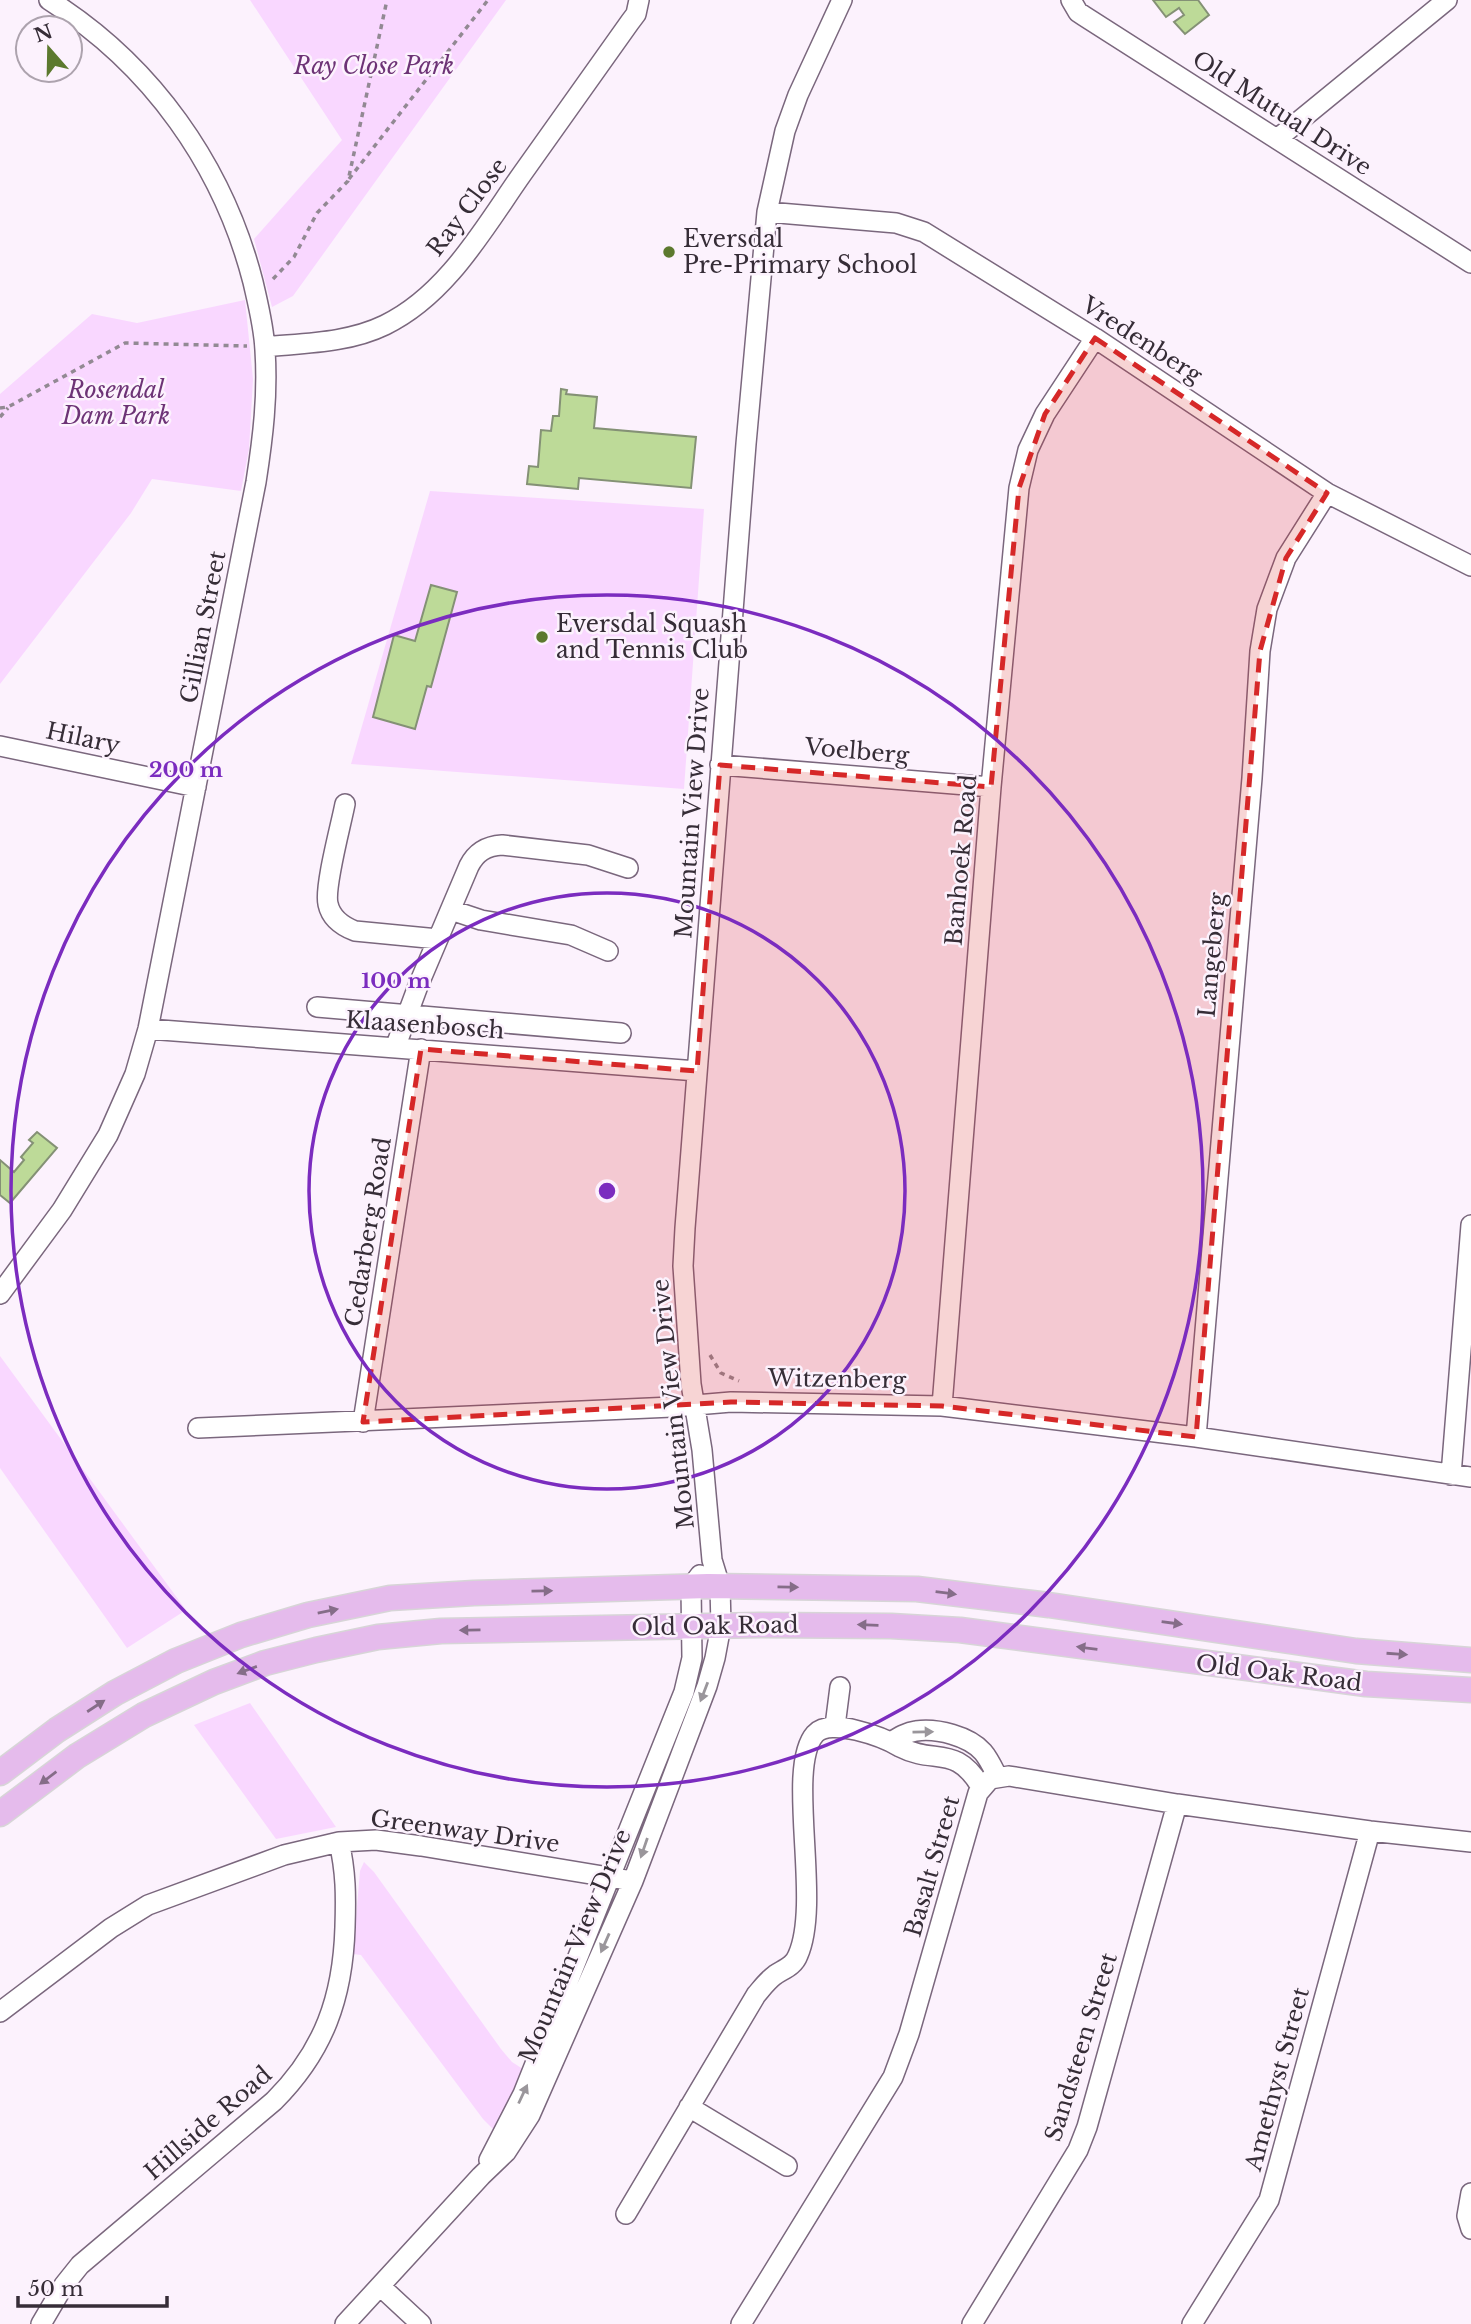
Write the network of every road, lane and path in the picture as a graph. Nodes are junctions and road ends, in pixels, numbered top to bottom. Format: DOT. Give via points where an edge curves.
graph roads {
  1 [pos="49,0"];
  2 [pos="387,0"];
  3 [pos="488,0"];
  4 [pos="639,0"];
  5 [pos="842,0"];
  6 [pos="1071,0"];
  7 [pos="1447,0"];
  8 [pos="1277,139"];
  9 [pos="348,181"];
  10 [pos="767,212"];
  11 [pos="1471,263"];
  12 [pos="256,296"];
  13 [pos="1096,338"];
  14 [pos="265,347"];
  15 [pos="8,407"];
  16 [pos="0,408"];
  17 [pos="0,417"];
  18 [pos="1327,493"];
  19 [pos="1471,566"];
  20 [pos="0,746"];
  21 [pos="720,765"];
  22 [pos="197,787"];
  23 [pos="991,787"];
  24 [pos="345,804"];
  25 [pos="628,868"];
  26 [pos="450,910"];
  27 [pos="438,939"];
  28 [pos="608,951"];
  29 [pos="317,1007"];
  30 [pos="407,1015"];
  31 [pos="148,1029"];
  32 [pos="621,1033"];
  33 [pos="395,1048"];
  34 [pos="421,1049"];
  35 [pos="697,1071"];
  36 [pos="1471,1225"];
  37 [pos="0,1294"];
  38 [pos="709,1353"];
  39 [pos="741,1382"];
  40 [pos="694,1405"];
  41 [pos="942,1406"];
  42 [pos="363,1422"];
  43 [pos="198,1428"];
  44 [pos="1196,1437"];
  45 [pos="1451,1475"];
  46 [pos="1471,1477"];
  47 [pos="712,1560"];
  48 [pos="720,1586"];
  49 [pos="691,1587"];
  50 [pos="690,1626"];
  51 [pos="721,1626"];
  52 [pos="1471,1660"];
  53 [pos="840,1687"];
  54 [pos="1471,1690"];
  55 [pos="835,1726"];
  56 [pos="0,1773"];
  57 [pos="989,1782"];
  58 [pos="1177,1804"];
  59 [pos="0,1814"];
  60 [pos="1370,1831"];
  61 [pos="339,1842"];
  62 [pos="1471,1842"];
  63 [pos="609,1875"];
  64 [pos="633,1881"];
  65 [pos="0,2012"];
  66 [pos="689,2107"];
  67 [pos="787,2166"];
  68 [pos="481,2176"];
  69 [pos="1471,2193"];
  70 [pos="626,2214"];
  71 [pos="1471,2229"];
  72 [pos="380,2286"];
  73 [pos="41,2324"];
  74 [pos="345,2324"];
  75 [pos="421,2324"];
  76 [pos="741,2324"];
  77 [pos="972,2324"];
  78 [pos="1192,2324"];
  1 -- 12 [label="street, Gillian Street" via="126,60 188,133 224,198"];
  2 -- 9 [label="path"];
  3 -- 9 [label="path"];
  4 -- 14 [label="street, Ray Close" via="630,22 511,190 427,297 398,318 363,334"];
  5 -- 10 [label="street, Mountain View Drive" via="785,131"];
  6 -- 8 [label="street, Old Mutual Drive" via="1078,12"];
  7 -- 8 [label="street"];
  8 -- 11 [label="street, Old Mutual Drive"];
  9 -- 12 [label="path" via="317,213 294,257"];
  10 -- 13 [label="street, Vredenberg" via="911,227"];
  10 -- 21 [label="street, Mountain View Drive"];
  12 -- 14 [label="street, Gillian Street"];
  13 -- 18 [label="street, Vredenberg"];
  13 -- 23 [label="street, Banhoek Road" via="1045,414 1025,462"];
  14 -- 15 [label="path" via="125,343"];
  14 -- 22 [label="street, Gillian Street" via="264,433"];
  15 -- 16 [label="path"];
  15 -- 17 [label="path"];
  18 -- 19 [label="street, Vredenberg"];
  18 -- 44 [label="street, Langeberg" via="1286,558 1268,609 1260,651"];
  20 -- 22 [label="street, Hilary"];
  21 -- 23 [label="street, Voelberg"];
  21 -- 35 [label="street, Mountain View Drive"];
  22 -- 31 [label="street, Gillian Street"];
  23 -- 41 [label="street, Banhoek Road"];
  24 -- 27 [label="street" via="327,895 330,911 355,931"];
  25 -- 26 [label="street" via="588,855 493,845 473,858"];
  26 -- 27 [label="street"];
  26 -- 28 [label="street" via="481,920 571,935"];
  27 -- 30 [label="street"];
  29 -- 30 [label="street"];
  30 -- 32 [label="street"];
  30 -- 33 [label="street"];
  31 -- 33 [label="street, Klaasenbosch"];
  31 -- 37 [label="street, Gillian Street" via="131,1085 108,1135 62,1210"];
  33 -- 34 [label="street, Klaasenbosch"];
  34 -- 35 [label="street, Klaasenbosch"];
  34 -- 42 [label="street, Cedarberg Road"];
  35 -- 40 [label="street, Mountain View Drive" via="683,1266"];
  36 -- 45 [label="street"];
  38 -- 39 [label="path" via="721,1373"];
  40 -- 41 [label="street, Witzenberg"];
  40 -- 42 [label="street, Witzenberg"];
  40 -- 47 [label="street, Mountain View Drive"];
  41 -- 44 [label="street, Witzenberg"];
  42 -- 43 [label="street, Witzenberg"];
  44 -- 45 [label="street, Witzenberg"];
  45 -- 46 [label="street, Witzenberg"];
  47 -- 48 [label="street, Mountain View Drive"];
  47 -- 49 [label="street, Mountain View Drive"];
  48 -- 49 [label="main road, Old Oak Road"];
  48 -- 51 [label="street, Mountain View Drive"];
  48 -- 52 [label="main road, Old Oak Road, one-way" via="916,1589 1356,1651"];
  49 -- 50 [label="street, Mountain View Drive"];
  56 -- 49 [label="main road, Old Oak Road, one-way" via="57,1730 164,1668 241,1635 308,1615 390,1598"];
  50 -- 51 [label="main road, Old Oak Road"];
  50 -- 59 [label="main road, Old Oak Road, one-way" via="441,1630 378,1637 265,1663 144,1715 77,1756"];
  50 -- 63 [label="street, Mountain View Drive" via="692,1658 684,1692"];
  54 -- 51 [label="main road, Old Oak Road, one-way" via="1366,1684 960,1630"];
  51 -- 64 [label="street, Mountain View Drive, one-way" via="712,1671"];
  53 -- 55 [label="street"];
  55 -- 57 [label="street" via="891,1741 923,1730 970,1741 984,1753"];
  55 -- 66 [label="street" via="815,1734 806,1754 802,1785 808,1890 799,1954 756,1994"];
  57 -- 58 [label="street" via="1009,1776"];
  57 -- 76 [label="street, Basalt Street" via="893,2077"];
  58 -- 60 [label="street"];
  58 -- 77 [label="street, Sandsteen Street" via="1078,2150"];
  60 -- 62 [label="street"];
  60 -- 78 [label="street, Amethyst Street" via="1269,2200"];
  61 -- 63 [label="street, Greenway Drive" via="387,1842"];
  61 -- 65 [label="street, Greenway Drive" via="284,1855 148,1905"];
  61 -- 73 [label="street, Hillside Road" via="346,1884 342,1972 331,2014 313,2053 274,2101 80,2265"];
  63 -- 64 [label="street, Greenway Drive"];
  68 -- 63 [label="street, Mountain View Drive, one-way" via="523,2094"];
  64 -- 68 [label="street, Mountain View Drive, one-way" via="530,2115 506,2152"];
  66 -- 67 [label="street"];
  66 -- 70 [label="street"];
  68 -- 72 [label="street, Mountain View Drive"];
  69 -- 71 [label="street" via="1467,2216"];
  72 -- 74 [label="street, Mountain View Drive"];
  72 -- 75 [label="street"];
}
